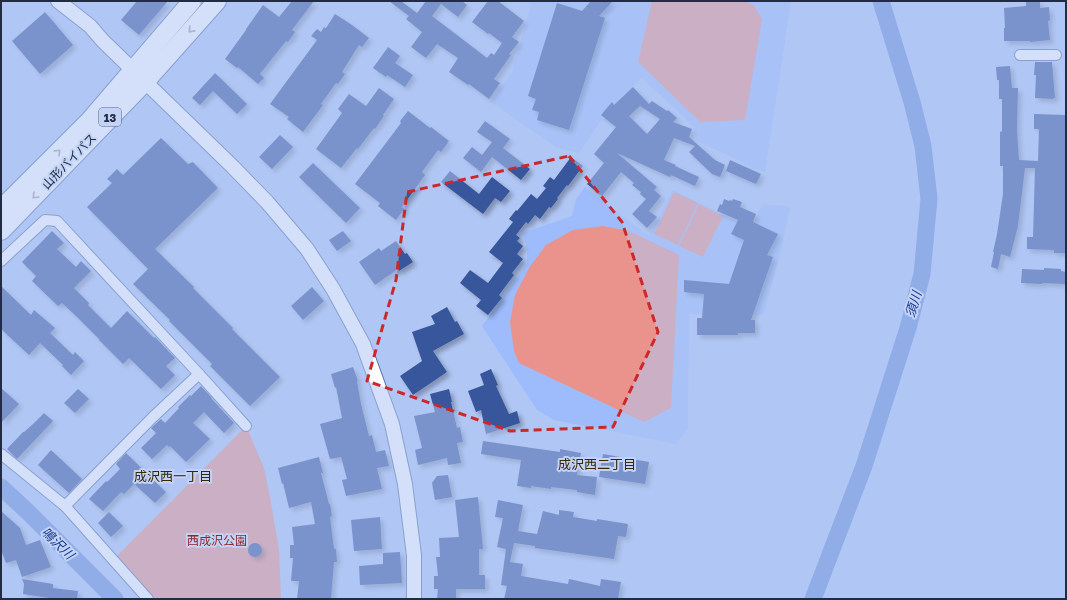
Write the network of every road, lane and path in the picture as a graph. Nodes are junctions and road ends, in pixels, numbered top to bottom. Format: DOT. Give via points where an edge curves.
graph roads {
  1 [pos="58,1"];
  2 [pos="192,1"];
  3 [pos="217,1"];
  4 [pos="1020,55"];
  5 [pos="1056,55"];
  6 [pos="139,76"];
  7 [pos="1,209"];
  8 [pos="1,231"];
  9 [pos="1,261"];
  10 [pos="199,374"];
  11 [pos="246,426"];
  12 [pos="1,454"];
  13 [pos="64,506"];
  14 [pos="148,599"];
  15 [pos="414,599"];
  1 -- 6 [label="street" via="90,26"];
  2 -- 6 [label="highway, 山形バイパス / 13"];
  3 -- 6 [label="highway, 山形バイパス / 13, one-way"];
  4 -- 5 [label="street"];
  7 -- 6 [label="highway, 山形バイパス / 13, one-way" via="90,120"];
  6 -- 8 [label="highway, 山形バイパス / 13, one-way"];
  6 -- 15 [label="street" via="267,202 307,249 333,289 363,344 392,424 406,484 414,555"];
  9 -- 10 [label="street" via="45,220 56,221"];
  10 -- 11 [label="street"];
  10 -- 13 [label="street"];
  12 -- 13 [label="street"];
  13 -- 14 [label="street"];
}
